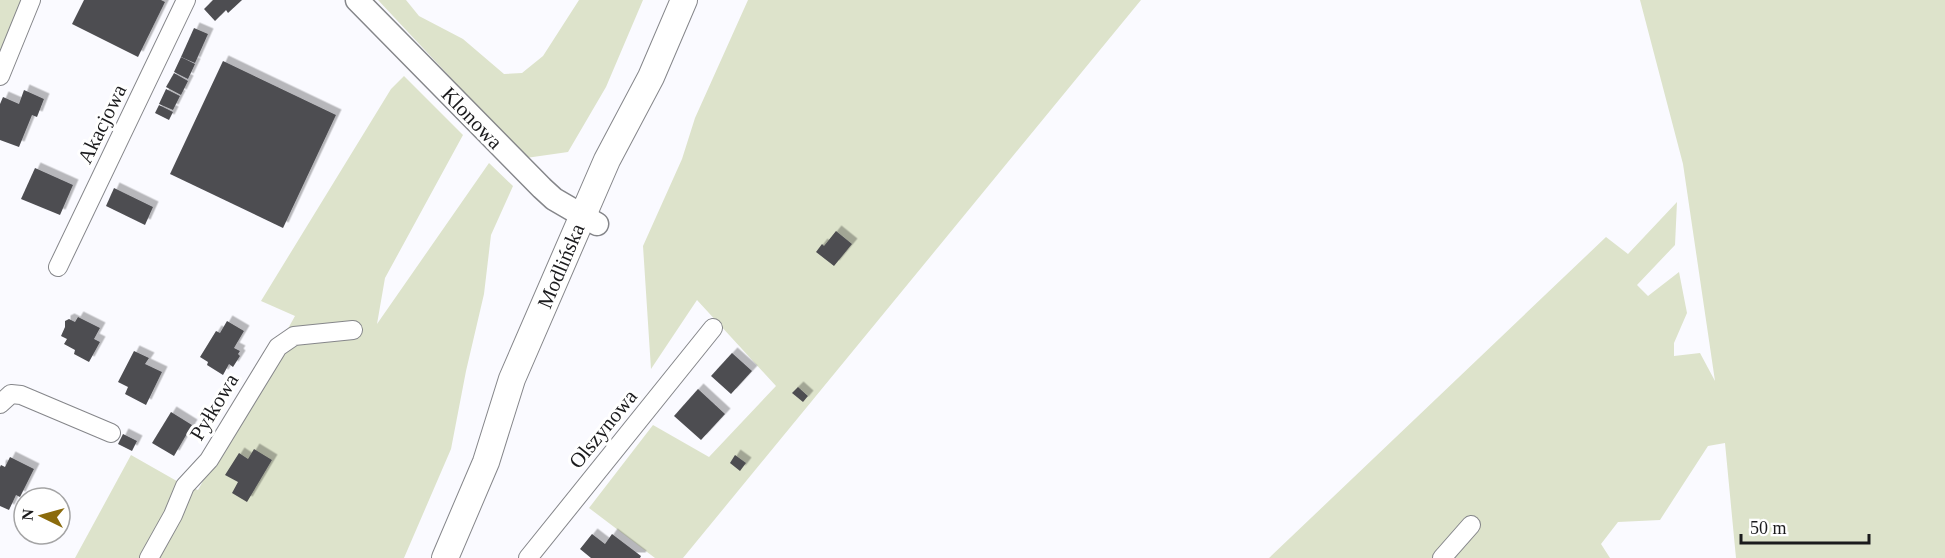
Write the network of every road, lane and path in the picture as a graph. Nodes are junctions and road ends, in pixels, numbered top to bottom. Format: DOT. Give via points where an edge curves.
graph roads {
  1 [pos="31,0"];
  2 [pos="186,0"];
  3 [pos="357,0"];
  4 [pos="684,0"];
  5 [pos="0,76"];
  6 [pos="590,220"];
  7 [pos="58,267"];
  8 [pos="713,328"];
  9 [pos="354,330"];
  10 [pos="0,404"];
  11 [pos="111,433"];
  12 [pos="1471,525"];
  13 [pos="452,556"];
  14 [pos="148,558"];
  15 [pos="528,558"];
  16 [pos="1442,558"];
  1 -- 5 [label="street"];
  2 -- 7 [label="street, Akacjowa"];
  3 -- 6 [label="street, Klonowa" via="542,188"];
  4 -- 6 [label="main road, Modlińska" via="651,76 607,160"];
  6 -- 13 [label="main road, Modlińska" via="528,385 486,462"];
  8 -- 15 [label="street, Olszynowa"];
  9 -- 14 [label="street, Pyłkowa" via="294,336 278,347 208,460 184,486 173,515"];
  10 -- 11 [label="street" via="11,394 21,394"];
  12 -- 16 [label="street"];
}
